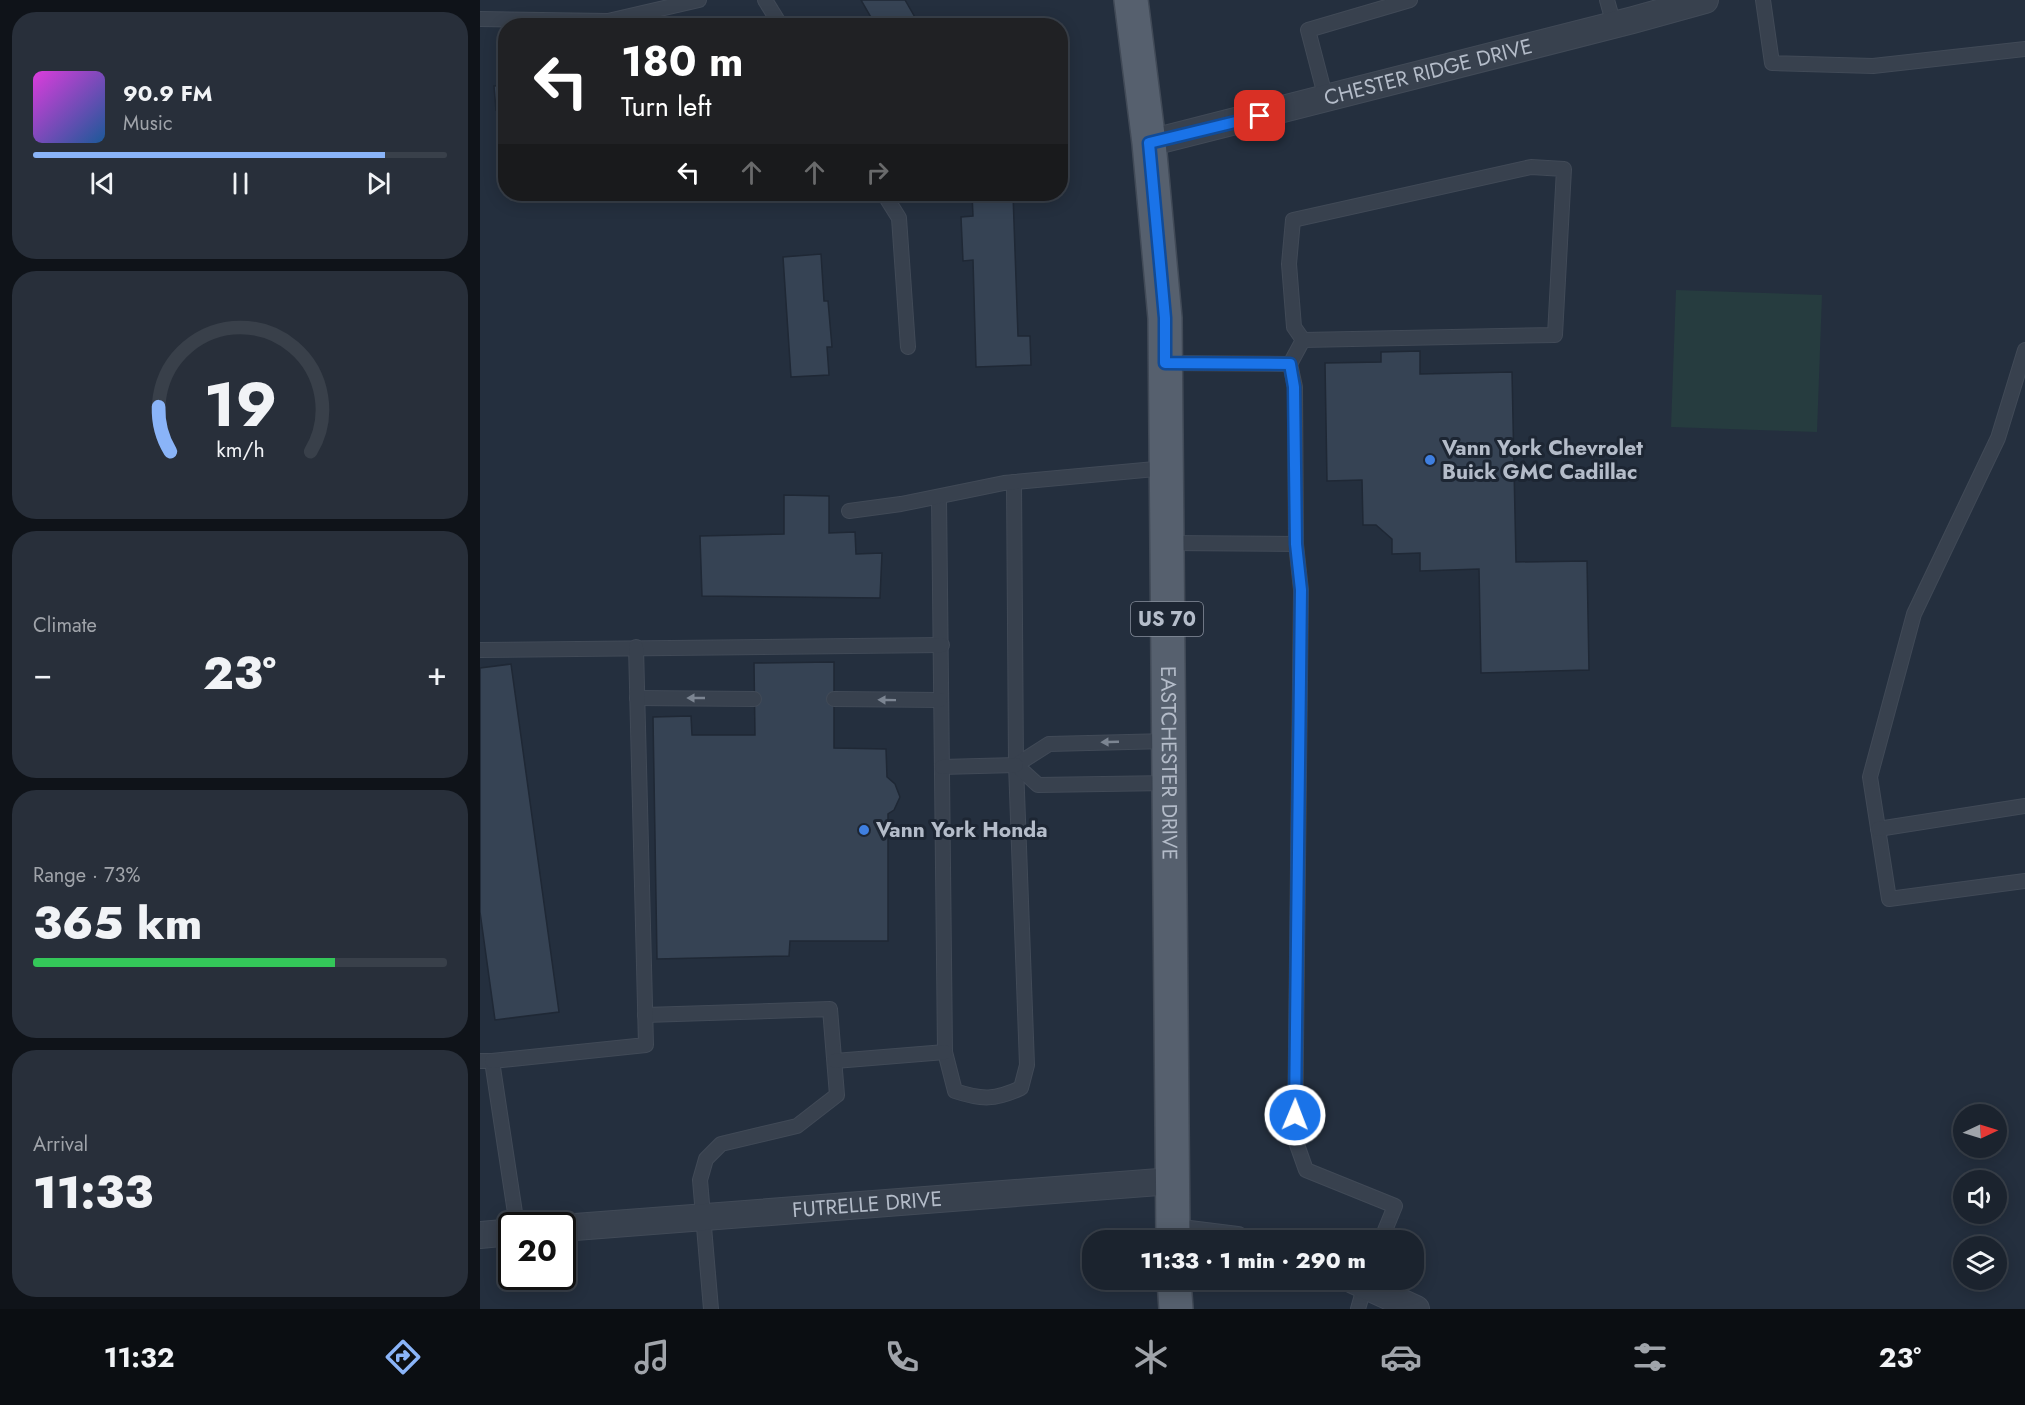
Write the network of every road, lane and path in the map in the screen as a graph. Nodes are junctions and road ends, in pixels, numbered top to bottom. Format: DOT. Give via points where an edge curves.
graph roads {
  1 [pos="699,0"];
  2 [pos="765,0"];
  3 [pos="1131,0"];
  4 [pos="1410,0"];
  5 [pos="1607,0"];
  6 [pos="1705,0"];
  7 [pos="1763,0"];
  8 [pos="621,18"];
  9 [pos="776,18"];
  10 [pos="480,19"];
  11 [pos="498,19"];
  12 [pos="1614,25"];
  13 [pos="2025,49"];
  14 [pos="1326,99"];
  15 [pos="1149,143"];
  16 [pos="888,201"];
  17 [pos="1303,340"];
  18 [pos="908,347"];
  19 [pos="2025,350"];
  20 [pos="1165,363"];
  21 [pos="1290,364"];
  22 [pos="1166,468"];
  23 [pos="1014,482"];
  24 [pos="939,496"];
  25 [pos="849,511"];
  26 [pos="1167,543"];
  27 [pos="1296,544"];
  28 [pos="942,645"];
  29 [pos="636,647"];
  30 [pos="480,650"];
  31 [pos="637,698"];
  32 [pos="754,699"];
  33 [pos="834,699"];
  34 [pos="940,700"];
  35 [pos="1168,741"];
  36 [pos="1016,765"];
  37 [pos="942,767"];
  38 [pos="1169,783"];
  39 [pos="2025,807"];
  40 [pos="1878,829"];
  41 [pos="2025,881"];
  42 [pos="645,1016"];
  43 [pos="945,1052"];
  44 [pos="835,1060"];
  45 [pos="486,1061"];
  46 [pos="1172,1181"];
  47 [pos="514,1212"];
  48 [pos="702,1217"];
  49 [pos="576,1227"];
  50 [pos="1173,1230"];
  51 [pos="1386,1230"];
  52 [pos="498,1233"];
  53 [pos="480,1235"];
  54 [pos="1175,1290"];
  55 [pos="1360,1290"];
  56 [pos="1379,1290"];
  57 [pos="711,1309"];
  58 [pos="1176,1309"];
  59 [pos="1358,1309"];
  60 [pos="1416,1309"];
  1 -- 8 [label="lane"];
  2 -- 9 [label="lane"];
  3 -- 15 [label="main road, EASTCHESTER DRIVE / US 70"];
  4 -- 14 [label="lane" via="1308,30"];
  5 -- 12 [label="lane"];
  6 -- 12 [label="street, CHESTER RIDGE DRIVE"];
  7 -- 13 [label="lane" via="1772,63 1873,66"];
  10 -- 11 [label="lane"];
  12 -- 14 [label="street, CHESTER RIDGE DRIVE"];
  14 -- 15 [label="street, CHESTER RIDGE DRIVE"];
  15 -- 20 [label="main road, EASTCHESTER DRIVE / US 70" via="1165,318"];
  16 -- 18 [label="lane" via="899,218"];
  17 -- 17 [label="lane" via="1555,335 1564,169 1531,168 1293,220 1289,264 1294,327"];
  17 -- 21 [label="lane"];
  19 -- 40 [label="lane" via="1998,438 1914,614 1870,777"];
  20 -- 21 [label="lane"];
  20 -- 22 [label="main road, EASTCHESTER DRIVE / US 70"];
  21 -- 27 [label="lane" via="1294,387"];
  22 -- 23 [label="lane"];
  22 -- 26 [label="main road, EASTCHESTER DRIVE / US 70"];
  23 -- 24 [label="lane"];
  23 -- 36 [label="lane"];
  24 -- 25 [label="lane"];
  24 -- 28 [label="lane"];
  26 -- 27 [label="lane"];
  26 -- 35 [label="main road, EASTCHESTER DRIVE / US 70"];
  27 -- 51 [label="lane" via="1301,590 1295,1139 1306,1170 1395,1206"];
  28 -- 29 [label="lane"];
  28 -- 34 [label="lane"];
  29 -- 30 [label="lane"];
  29 -- 31 [label="lane"];
  32 -- 31 [label="lane, one-way"];
  31 -- 42 [label="lane"];
  34 -- 33 [label="lane, one-way"];
  34 -- 37 [label="lane"];
  35 -- 36 [label="lane, one-way" via="1049,744"];
  35 -- 38 [label="main road, EASTCHESTER DRIVE / US 70"];
  36 -- 37 [label="lane"];
  36 -- 38 [label="lane" via="1038,785"];
  36 -- 43 [label="lane" via="1027,1065 1021,1088 1001,1097 976,1098 955,1091"];
  37 -- 43 [label="lane"];
  38 -- 46 [label="main road, EASTCHESTER DRIVE / US 70"];
  39 -- 40 [label="lane"];
  40 -- 41 [label="lane" via="1889,899"];
  42 -- 44 [label="lane" via="830,1009"];
  42 -- 45 [label="lane" via="646,1045"];
  43 -- 44 [label="lane"];
  44 -- 48 [label="lane" via="837,1095 797,1125 721,1144 706,1159 700,1180"];
  45 -- 47 [label="lane"];
  46 -- 48 [label="street, FUTRELLE DRIVE"];
  46 -- 50 [label="main road, EASTCHESTER DRIVE / US 70"];
  48 -- 49 [label="street, FUTRELLE DRIVE"];
  48 -- 57 [label="lane"];
  52 -- 53 [label="street"];
  54 -- 58 [label="main road"];
  55 -- 59 [label="lane"];
  56 -- 60 [label="street"];
}
